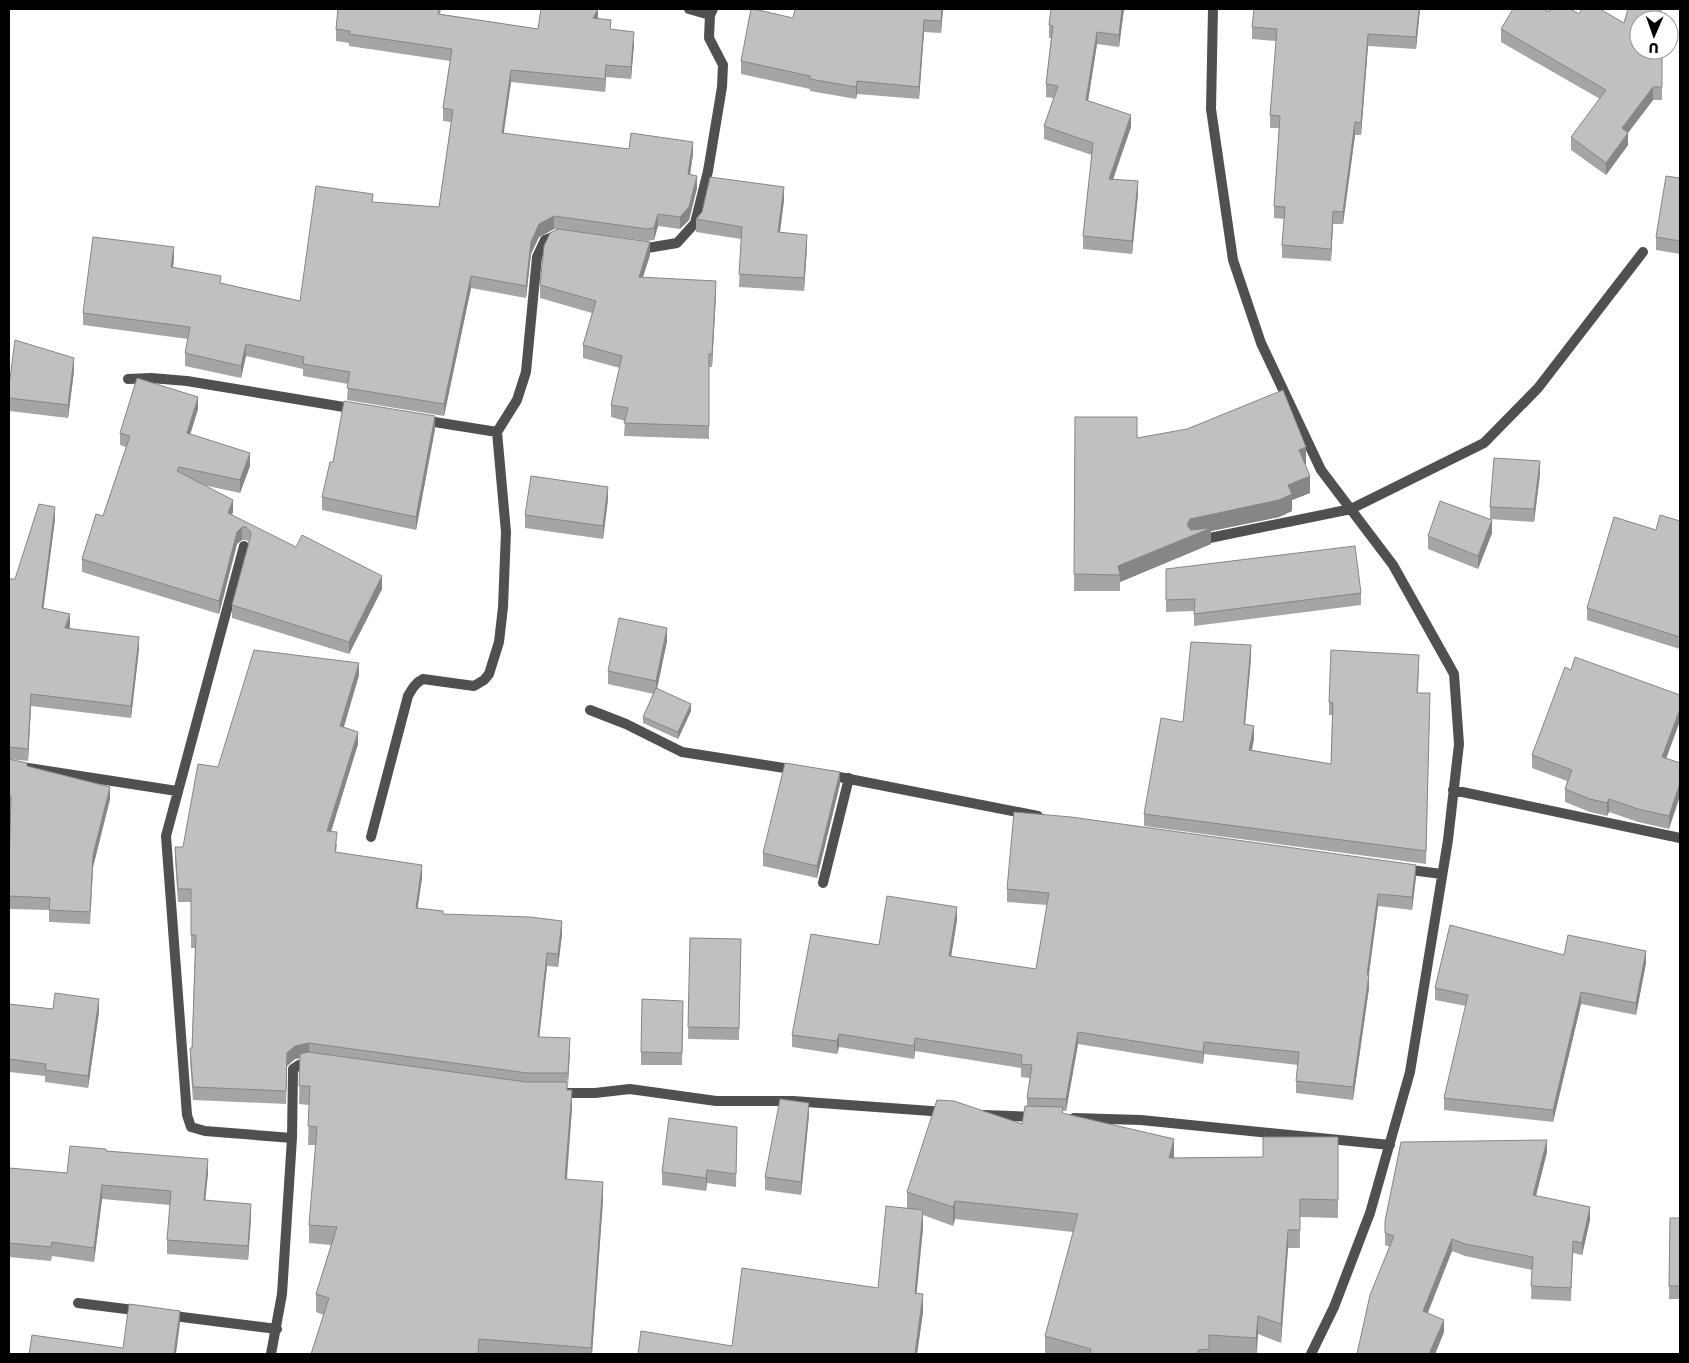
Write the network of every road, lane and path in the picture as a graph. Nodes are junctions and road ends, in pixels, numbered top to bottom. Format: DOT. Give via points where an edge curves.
graph roads {
  1 [pos="689,9"];
  2 [pos="1213,9"];
  3 [pos="712,12"];
  4 [pos="566,236"];
  5 [pos="629,245"];
  6 [pos="1643,252"];
  7 [pos="128,380"];
  8 [pos="371,411"];
  9 [pos="410,418"];
  10 [pos="497,432"];
  11 [pos="1351,509"];
  12 [pos="1194,541"];
  13 [pos="244,546"];
  14 [pos="590,710"];
  15 [pos="9,765"];
  16 [pos="849,778"];
  17 [pos="1453,790"];
  18 [pos="178,791"];
  19 [pos="1046,817"];
  20 [pos="372,837"];
  21 [pos="1680,838"];
  22 [pos="1394,867"];
  23 [pos="1442,874"];
  24 [pos="823,882"];
  25 [pos="327,1066"];
  26 [pos="546,1093"];
  27 [pos="952,1112"];
  28 [pos="971,1114"];
  29 [pos="1048,1118"];
  30 [pos="1067,1118"];
  31 [pos="292,1138"];
  32 [pos="1390,1145"];
  33 [pos="78,1303"];
  34 [pos="277,1329"];
  35 [pos="272,1354"];
  36 [pos="1311,1354"];
  1 -- 3 [label="street"];
  2 -- 11 [label="street" via="1211,109 1232,260 1261,343 1317,461"];
  3 -- 5 [label="street" via="709,38 723,65 722,87 708,171 695,223 677,243 647,248"];
  4 -- 10 [label="street" via="557,235 545,240 537,257 526,372 517,400"];
  6 -- 11 [label="street" via="1538,388 1484,443"];
  7 -- 8 [label="street" via="187,381"];
  9 -- 10 [label="street"];
  10 -- 20 [label="street" via="506,532 503,607 489,674 474,686 417,682 408,696"];
  11 -- 12 [label="street"];
  11 -- 17 [label="street" via="1392,565 1454,674 1459,744"];
  13 -- 18 [label="street"];
  14 -- 16 [label="street" via="682,752"];
  15 -- 18 [label="street"];
  16 -- 19 [label="street"];
  16 -- 24 [label="street"];
  17 -- 21 [label="street"];
  17 -- 23 [label="street"];
  18 -- 31 [label="street" via="166,836 187,1116 191,1127 205,1131"];
  22 -- 23 [label="street"];
  23 -- 32 [label="street" via="1410,1072"];
  25 -- 31 [label="street" via="308,1063 293,1069"];
  26 -- 27 [label="street" via="630,1089 716,1101 793,1101"];
  28 -- 29 [label="street"];
  30 -- 32 [label="street" via="1141,1120"];
  31 -- 34 [label="street"];
  32 -- 36 [label="street" via="1370,1212 1334,1307"];
  33 -- 34 [label="street"];
  34 -- 35 [label="street"];
}
